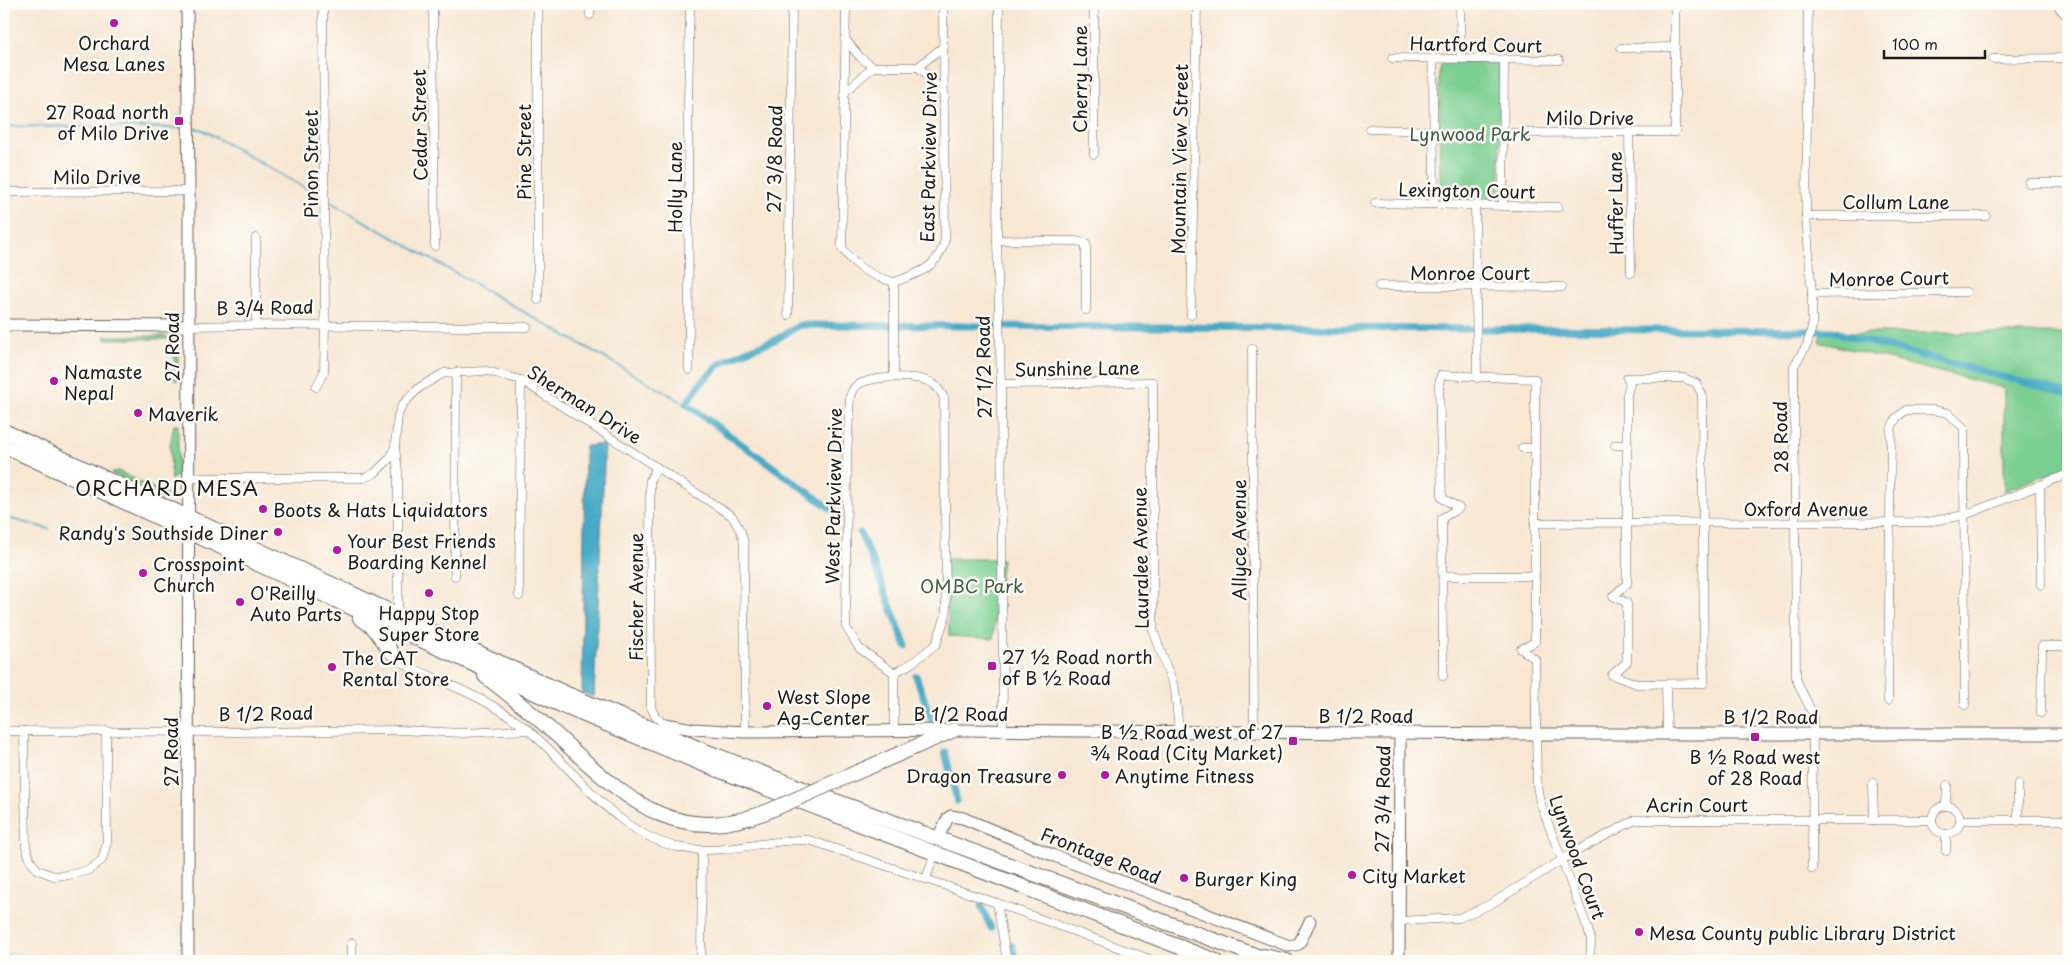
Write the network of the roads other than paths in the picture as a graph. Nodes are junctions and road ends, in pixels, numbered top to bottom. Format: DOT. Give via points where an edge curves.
graph roads {
  1 [pos="187,4"];
  2 [pos="323,4"];
  3 [pos="433,4"];
  4 [pos="538,4"];
  5 [pos="590,4"];
  6 [pos="690,4"];
  7 [pos="792,4"];
  8 [pos="846,4"];
  9 [pos="944,4"];
  10 [pos="999,4"];
  11 [pos="1094,4"];
  12 [pos="1197,4"];
  13 [pos="1460,4"];
  14 [pos="1675,4"];
  15 [pos="1808,4"];
  16 [pos="2056,4"];
  17 [pos="590,15"];
  18 [pos="2068,18"];
  19 [pos="845,39"];
  20 [pos="944,46"];
  21 [pos="1676,47"];
  22 [pos="1621,48"];
  23 [pos="1392,58"];
  24 [pos="1433,58"];
  25 [pos="1461,58"];
  26 [pos="1504,58"];
  27 [pos="2068,58"];
  28 [pos="1993,59"];
  29 [pos="1559,60"];
  30 [pos="918,67"];
  31 [pos="873,68"];
  32 [pos="845,92"];
  33 [pos="945,96"];
  34 [pos="1369,129"];
  35 [pos="1434,131"];
  36 [pos="1629,132"];
  37 [pos="1505,133"];
  38 [pos="1094,154"];
  39 [pos="2030,183"];
  40 [pos="2068,183"];
  41 [pos="189,191"];
  42 [pos="5,192"];
  43 [pos="1375,204"];
  44 [pos="1434,204"];
  45 [pos="1475,205"];
  46 [pos="1504,206"];
  47 [pos="1558,207"];
  48 [pos="1806,216"];
  49 [pos="1986,216"];
  50 [pos="256,238"];
  51 [pos="997,240"];
  52 [pos="435,246"];
  53 [pos="1631,273"];
  54 [pos="894,282"];
  55 [pos="1379,286"];
  56 [pos="1476,286"];
  57 [pos="1562,287"];
  58 [pos="1966,292"];
  59 [pos="1812,294"];
  60 [pos="538,300"];
  61 [pos="1086,310"];
  62 [pos="788,316"];
  63 [pos="1191,316"];
  64 [pos="256,324"];
  65 [pos="326,324"];
  66 [pos="4,326"];
  67 [pos="189,326"];
  68 [pos="528,327"];
  69 [pos="1252,349"];
  70 [pos="689,370"];
  71 [pos="456,372"];
  72 [pos="894,377"];
  73 [pos="1477,378"];
  74 [pos="521,380"];
  75 [pos="1153,382"];
  76 [pos="1001,384"];
  77 [pos="316,387"];
  78 [pos="4,431"];
  79 [pos="1615,445"];
  80 [pos="1628,445"];
  81 [pos="4,446"];
  82 [pos="396,447"];
  83 [pos="1522,448"];
  84 [pos="1534,448"];
  85 [pos="657,467"];
  86 [pos="2068,474"];
  87 [pos="188,478"];
  88 [pos="2040,485"];
  89 [pos="1965,515"];
  90 [pos="188,517"];
  91 [pos="1535,523"];
  92 [pos="1628,523"];
  93 [pos="1703,523"];
  94 [pos="1797,523"];
  95 [pos="1892,523"];
  96 [pos="188,532"];
  97 [pos="455,576"];
  98 [pos="1443,576"];
  99 [pos="1535,576"];
  100 [pos="2041,585"];
  101 [pos="307,587"];
  102 [pos="519,596"];
  103 [pos="397,622"];
  104 [pos="2068,646"];
  105 [pos="392,653"];
  106 [pos="478,667"];
  107 [pos="894,673"];
  108 [pos="1444,676"];
  109 [pos="1666,684"];
  110 [pos="567,694"];
  111 [pos="1888,701"];
  112 [pos="1965,705"];
  113 [pos="2041,713"];
  114 [pos="664,724"];
  115 [pos="529,730"];
  116 [pos="894,730"];
  117 [pos="954,730"];
  118 [pos="1003,730"];
  119 [pos="4,731"];
  120 [pos="24,731"];
  121 [pos="106,731"];
  122 [pos="1180,731"];
  123 [pos="188,732"];
  124 [pos="745,732"];
  125 [pos="1254,732"];
  126 [pos="1400,733"];
  127 [pos="1667,733"];
  128 [pos="1813,733"];
  129 [pos="1536,734"];
  130 [pos="2068,734"];
  131 [pos="1873,783"];
  132 [pos="2018,784"];
  133 [pos="1947,785"];
  134 [pos="1946,806"];
  135 [pos="1812,819"];
  136 [pos="1874,820"];
  137 [pos="1932,820"];
  138 [pos="1960,820"];
  139 [pos="2068,820"];
  140 [pos="2018,821"];
  141 [pos="1946,834"];
  142 [pos="936,846"];
  143 [pos="702,851"];
  144 [pos="1946,851"];
  145 [pos="1562,861"];
  146 [pos="1812,870"];
  147 [pos="926,879"];
  148 [pos="997,903"];
  149 [pos="1310,921"];
  150 [pos="1399,921"];
  151 [pos="352,943"];
  152 [pos="1250,954"];
  153 [pos="1398,960"];
  154 [pos="188,961"];
  155 [pos="352,961"];
  156 [pos="700,961"];
  157 [pos="1007,961"];
  158 [pos="1155,961"];
  159 [pos="1216,961"];
  160 [pos="1271,961"];
  161 [pos="1288,961"];
  162 [pos="1590,961"];
  1 -- 41 [label="street, 27 Road"];
  2 -- 65 [label="street, Pinon Street"];
  3 -- 52 [label="street, Cedar Street"];
  4 -- 60 [label="street, Pine Street"];
  5 -- 17 [label="street"];
  6 -- 70 [label="street, Holly Lane"];
  7 -- 62 [label="street, 27 3/8 Road"];
  8 -- 19 [label="street"];
  9 -- 20 [label="street, East Parkview Drive"];
  10 -- 51 [label="street, 27 1/2 Road"];
  11 -- 38 [label="street, Cherry Lane"];
  12 -- 63 [label="street, Mountain View Street"];
  13 -- 25 [label="street"];
  14 -- 21 [label="street"];
  15 -- 48 [label="street, 28 Road"];
  16 -- 18 [label="street"];
  19 -- 31 [label="street"];
  19 -- 32 [label="street"];
  20 -- 30 [label="street"];
  20 -- 33 [label="street, East Parkview Drive"];
  21 -- 22 [label="street"];
  21 -- 36 [label="street, Milo Drive" via="1675,132"];
  23 -- 24 [label="street, Hartford Court"];
  24 -- 25 [label="street, Hartford Court"];
  24 -- 35 [label="street"];
  25 -- 26 [label="street, Hartford Court"];
  26 -- 29 [label="street, Hartford Court"];
  26 -- 37 [label="street"];
  27 -- 28 [label="street"];
  30 -- 31 [label="street"];
  30 -- 33 [label="street"];
  31 -- 32 [label="street"];
  32 -- 54 [label="street" via="842,248 860,269"];
  33 -- 54 [label="street, East Parkview Drive" via="945,239 942,252 928,267"];
  34 -- 35 [label="street"];
  35 -- 44 [label="street"];
  36 -- 37 [label="street, Milo Drive"];
  36 -- 53 [label="street, Huffer Lane"];
  37 -- 46 [label="street"];
  39 -- 40 [label="street"];
  41 -- 42 [label="street, Milo Drive"];
  41 -- 67 [label="street, 27 Road"];
  43 -- 44 [label="street, Lexington Court"];
  44 -- 45 [label="street, Lexington Court"];
  45 -- 46 [label="street, Lexington Court"];
  45 -- 56 [label="street"];
  46 -- 47 [label="street, Lexington Court"];
  48 -- 49 [label="street, Collum Lane"];
  48 -- 59 [label="street, 28 Road"];
  50 -- 64 [label="street"];
  51 -- 61 [label="street" via="1086,243"];
  51 -- 76 [label="street, 27 1/2 Road"];
  54 -- 72 [label="street"];
  55 -- 56 [label="street, Monroe Court"];
  56 -- 57 [label="street, Monroe Court"];
  56 -- 73 [label="street"];
  58 -- 59 [label="street, Monroe Court"];
  59 -- 94 [label="street, 28 Road" via="1812,327 1794,366"];
  64 -- 65 [label="street, B 3/4 Road"];
  64 -- 67 [label="street, B 3/4 Road"];
  65 -- 68 [label="street, B 3/4 Road"];
  65 -- 77 [label="street, Pinon Street" via="324,372"];
  66 -- 67 [label="street, B 3/4 Road"];
  67 -- 87 [label="street, 27 Road"];
  69 -- 125 [label="street, Allyce Avenue"];
  71 -- 74 [label="street, Sherman Drive" via="486,371"];
  71 -- 82 [label="street, Sherman Drive" via="444,373 420,387 402,405 398,415"];
  71 -- 97 [label="street"];
  72 -- 107 [label="street, West Parkview Drive" via="864,382 855,387 850,396 846,627 859,648"];
  72 -- 107 [label="street" via="924,379 940,390 944,398 946,615 936,644"];
  73 -- 84 [label="street" via="1535,379"];
  73 -- 98 [label="street" via="1441,375 1439,384 1442,498 1459,508 1442,518"];
  74 -- 85 [label="street, Sherman Drive"];
  74 -- 102 [label="street"];
  75 -- 76 [label="street, Sunshine Lane"];
  75 -- 122 [label="street, Lauralee Avenue" via="1153,630 1175,690"];
  76 -- 118 [label="street, 27 1/2 Road"];
  78 -- 90 [label="highway"];
  79 -- 80 [label="street"];
  80 -- 92 [label="street"];
  80 -- 93 [label="street" via="1630,384 1627,378 1683,378 1696,382 1702,394"];
  81 -- 96 [label="highway"];
  82 -- 87 [label="street" via="383,465 364,478"];
  82 -- 103 [label="street, Sherman Drive"];
  83 -- 84 [label="street"];
  84 -- 91 [label="street"];
  85 -- 114 [label="street, Fischer Avenue" via="650,480 651,707"];
  85 -- 124 [label="street, Sherman Drive" via="732,516 741,532 744,543"];
  86 -- 88 [label="street, Oxford Avenue"];
  87 -- 90 [label="street, 27 Road"];
  88 -- 89 [label="street, Oxford Avenue"];
  88 -- 100 [label="street"];
  89 -- 95 [label="street, Oxford Avenue" via="1927,522"];
  89 -- 95 [label="street" via="1964,428 1948,413 1906,410 1896,418 1891,429"];
  89 -- 112 [label="street"];
  90 -- 96 [label="street, 27 Road"];
  90 -- 103 [label="highway"];
  91 -- 92 [label="street, Oxford Avenue"];
  91 -- 99 [label="street"];
  92 -- 93 [label="street, Oxford Avenue"];
  92 -- 109 [label="street" via="1627,584 1613,596 1627,603 1627,662 1612,676 1637,684"];
  93 -- 94 [label="street, Oxford Avenue"];
  93 -- 109 [label="street" via="1704,683"];
  94 -- 95 [label="street, Oxford Avenue"];
  94 -- 128 [label="street, 28 Road" via="1796,677 1799,690 1814,717"];
  95 -- 111 [label="street"];
  96 -- 101 [label="highway"];
  96 -- 123 [label="street, 27 Road"];
  98 -- 99 [label="street"];
  98 -- 108 [label="street"];
  99 -- 129 [label="street, Lynwood Court" via="1535,642 1521,650 1535,659"];
  101 -- 103 [label="highway" via="354,609"];
  101 -- 105 [label="highway" via="364,620"];
  103 -- 105 [label="street" via="391,640"];
  103 -- 106 [label="highway"];
  103 -- 110 [label="highway" via="444,637"];
  104 -- 113 [label="street" via="2042,646"];
  105 -- 115 [label="street" via="408,666 494,706"];
  106 -- 117 [label="highway, bridge" via="478,671 635,802 676,820 698,824 743,820"];
  106 -- 142 [label="highway" via="700,763 910,843 933,843"];
  107 -- 116 [label="street"];
  109 -- 127 [label="street"];
  110 -- 114 [label="highway"];
  110 -- 142 [label="highway"];
  114 -- 124 [label="street, B 1/2 Road"];
  115 -- 123 [label="street, B 1/2 Road" via="463,733 399,730"];
  115 -- 143 [label="street" via="604,805 635,830 668,844"];
  116 -- 117 [label="street, B 1/2 Road"];
  116 -- 124 [label="street, B 1/2 Road"];
  117 -- 118 [label="street, B 1/2 Road"];
  118 -- 122 [label="street, B 1/2 Road"];
  119 -- 120 [label="street, B 1/2 Road"];
  120 -- 121 [label="street, B 1/2 Road"];
  120 -- 121 [label="street" via="27,854 38,870 54,876 89,870 102,860 106,851"];
  121 -- 123 [label="street, B 1/2 Road"];
  122 -- 125 [label="street, B 1/2 Road"];
  123 -- 154 [label="street, 27 Road"];
  125 -- 126 [label="street, B 1/2 Road"];
  126 -- 129 [label="street, B 1/2 Road"];
  126 -- 150 [label="street, 27 3/4 Road"];
  127 -- 128 [label="street, B 1/2 Road"];
  127 -- 129 [label="street, B 1/2 Road"];
  128 -- 130 [label="street, B 1/2 Road"];
  128 -- 135 [label="street, 28 Road"];
  129 -- 145 [label="street, Lynwood Court" via="1540,802"];
  131 -- 136 [label="street"];
  132 -- 140 [label="street"];
  133 -- 134 [label="street"];
  134 -- 137 [label="street" via="1936,810"];
  134 -- 138 [label="street" via="1956,810"];
  135 -- 136 [label="street, Acrin Court"];
  135 -- 145 [label="street, Acrin Court" via="1635,820"];
  135 -- 146 [label="street, 28 Road"];
  136 -- 137 [label="street, Acrin Court"];
  137 -- 141 [label="street" via="1936,830"];
  138 -- 140 [label="street"];
  138 -- 141 [label="street" via="1956,830"];
  139 -- 140 [label="street"];
  141 -- 144 [label="street"];
  142 -- 147 [label="street"];
  142 -- 149 [label="street, Frontage Road" via="948,818 963,818 1289,946 1299,944"];
  142 -- 152 [label="highway" via="976,853"];
  142 -- 159 [label="highway"];
  143 -- 147 [label="street" via="743,848 790,839 810,840"];
  143 -- 156 [label="street"];
  145 -- 150 [label="street, Acrin Court" via="1491,904 1459,918"];
  145 -- 162 [label="street, Lynwood Court" via="1591,940"];
  147 -- 148 [label="street"];
  148 -- 157 [label="street"];
  148 -- 158 [label="street"];
  150 -- 153 [label="street, 27 3/4 Road"];
  151 -- 155 [label="street"];
  152 -- 160 [label="highway"];
  152 -- 161 [label="highway"];
}
